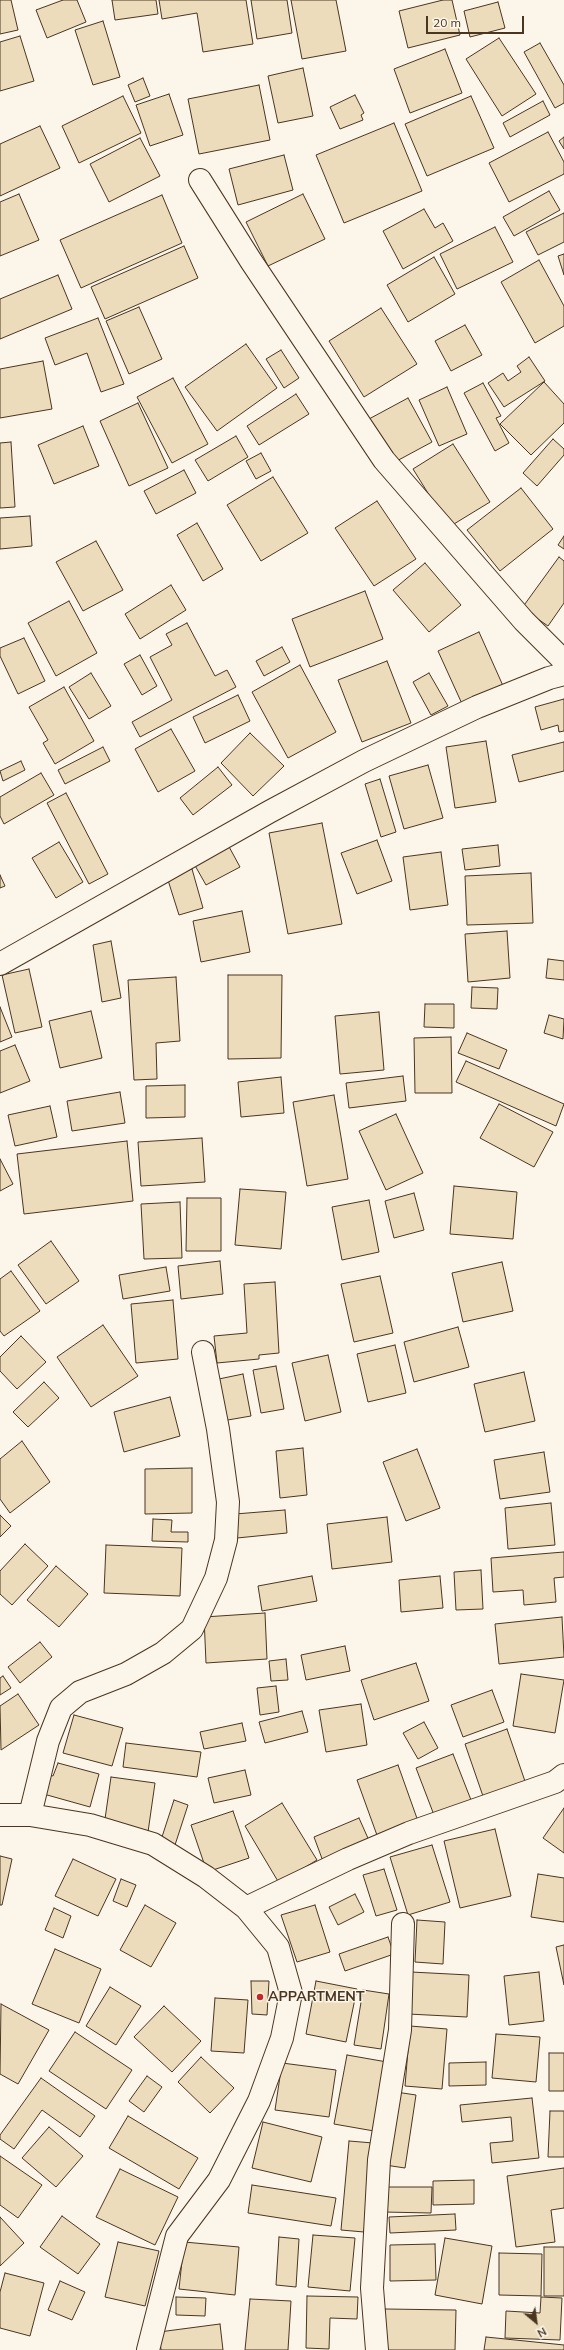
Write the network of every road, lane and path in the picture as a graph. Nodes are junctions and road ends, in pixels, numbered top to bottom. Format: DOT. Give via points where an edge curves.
graph roads {
  1 [pos="200,180"];
  2 [pos="564,661"];
  3 [pos="564,674"];
  4 [pos="0,964"];
  5 [pos="203,1352"];
  6 [pos="564,1775"];
  7 [pos="0,1815"];
  8 [pos="30,1815"];
  9 [pos="246,1908"];
  10 [pos="403,1924"];
  11 [pos="148,2350"];
  12 [pos="378,2350"];
  1 -- 2 [label="street" via="259,274 384,460 524,621"];
  3 -- 4 [label="street" via="477,707 364,761"];
  5 -- 8 [label="street" via="218,1429 228,1502 226,1540 216,1578 192,1629 163,1653 126,1674 80,1692 61,1708 48,1741"];
  6 -- 9 [label="street" via="555,1782 409,1833"];
  7 -- 8 [label="street"];
  8 -- 9 [label="street" via="90,1825 153,1844 206,1877"];
  9 -- 11 [label="street" via="278,1947 291,1993 282,2038 260,2101 219,2180 177,2236"];
  10 -- 12 [label="street" via="400,2030 379,2160 372,2288"];
}
